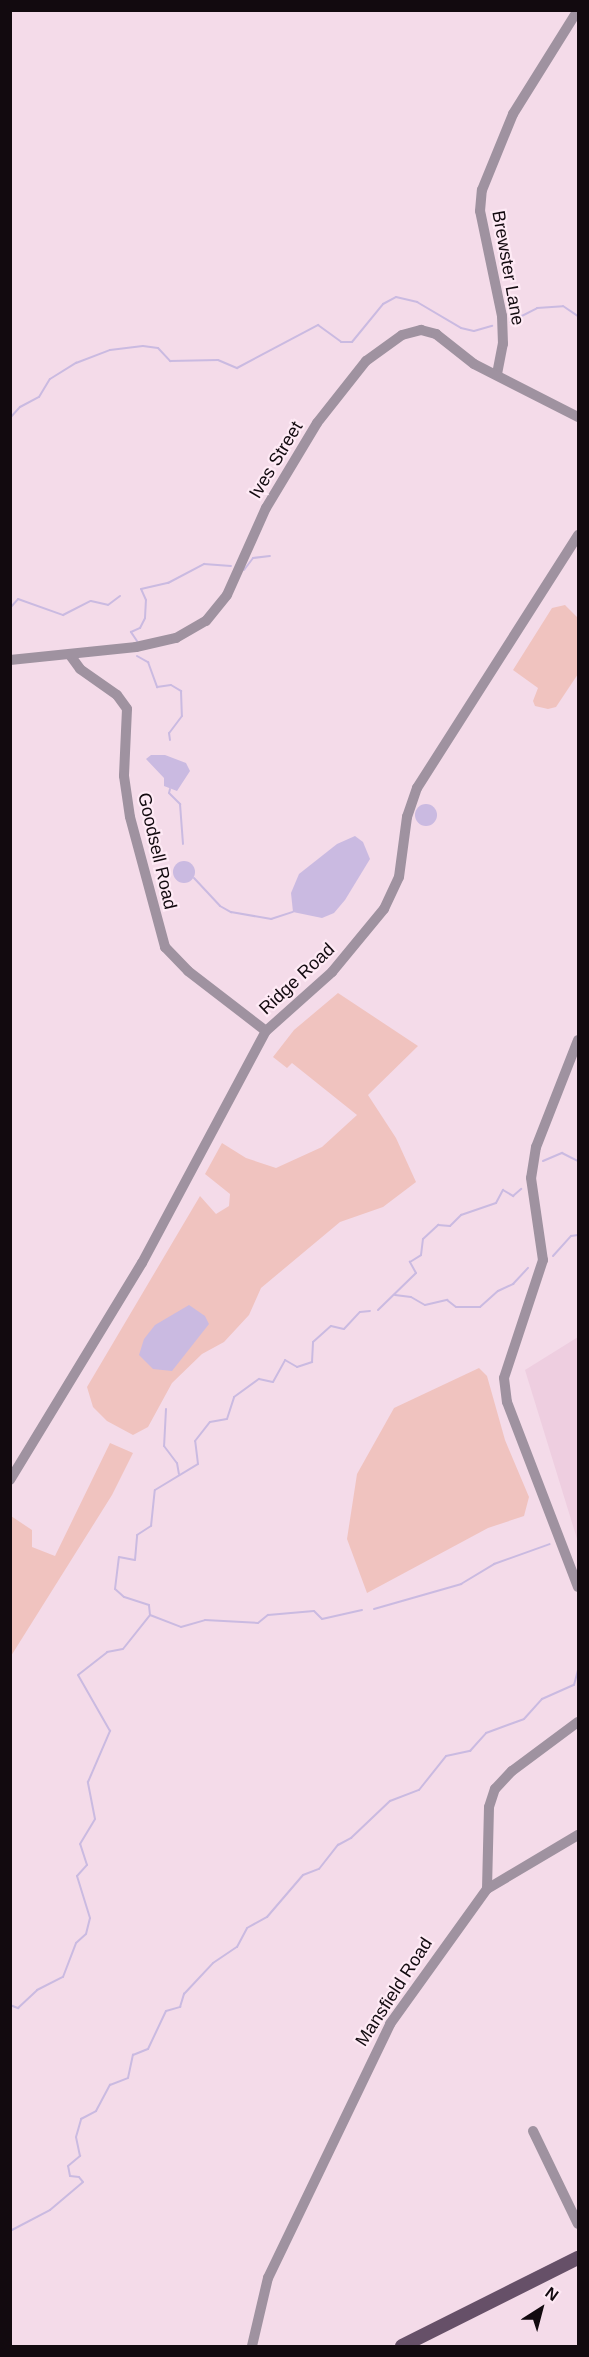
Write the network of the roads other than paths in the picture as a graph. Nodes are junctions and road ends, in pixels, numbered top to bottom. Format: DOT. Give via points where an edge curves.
graph roads {
  1 [pos="578,10"];
  2 [pos="497,374"];
  3 [pos="579,417"];
  4 [pos="579,535"];
  5 [pos="70,655"];
  6 [pos="10,660"];
  7 [pos="266,1031"];
  8 [pos="579,1040"];
  9 [pos="10,1480"];
  10 [pos="579,1587"];
  11 [pos="579,1722"];
  12 [pos="579,1835"];
  13 [pos="487,1889"];
  14 [pos="533,2130"];
  15 [pos="579,2224"];
  16 [pos="579,2258"];
  17 [pos="252,2346"];
  18 [pos="402,2346"];
  1 -- 2 [label="street, Brewster Lane" via="513,114 482,190 480,211 502,316 503,344"];
  2 -- 3 [label="street, Ives Street"];
  2 -- 5 [label="street, Ives Street" via="427,331 414,331 391,341 354,373 317,423 266,508 233,584 207,621 164,641"];
  4 -- 7 [label="street, Ridge Road" via="417,788 407,817 399,877 384,909 332,972"];
  5 -- 6 [label="street, Ives Street"];
  5 -- 7 [label="street, Goodsell Road" via="80,669 117,695 127,709 126,794 165,947 188,971"];
  7 -- 9 [label="street, Ridge Road" via="142,1263"];
  8 -- 10 [label="street" via="536,1147 532,1191 543,1260 504,1378 507,1402"];
  11 -- 13 [label="street" via="512,1771 495,1789 489,1814"];
  12 -- 13 [label="street"];
  13 -- 17 [label="street, Mansfield Road" via="424,1974 373,2054 268,2278"];
  14 -- 15 [label="street"];
  16 -- 18 [label="main road"];
}
